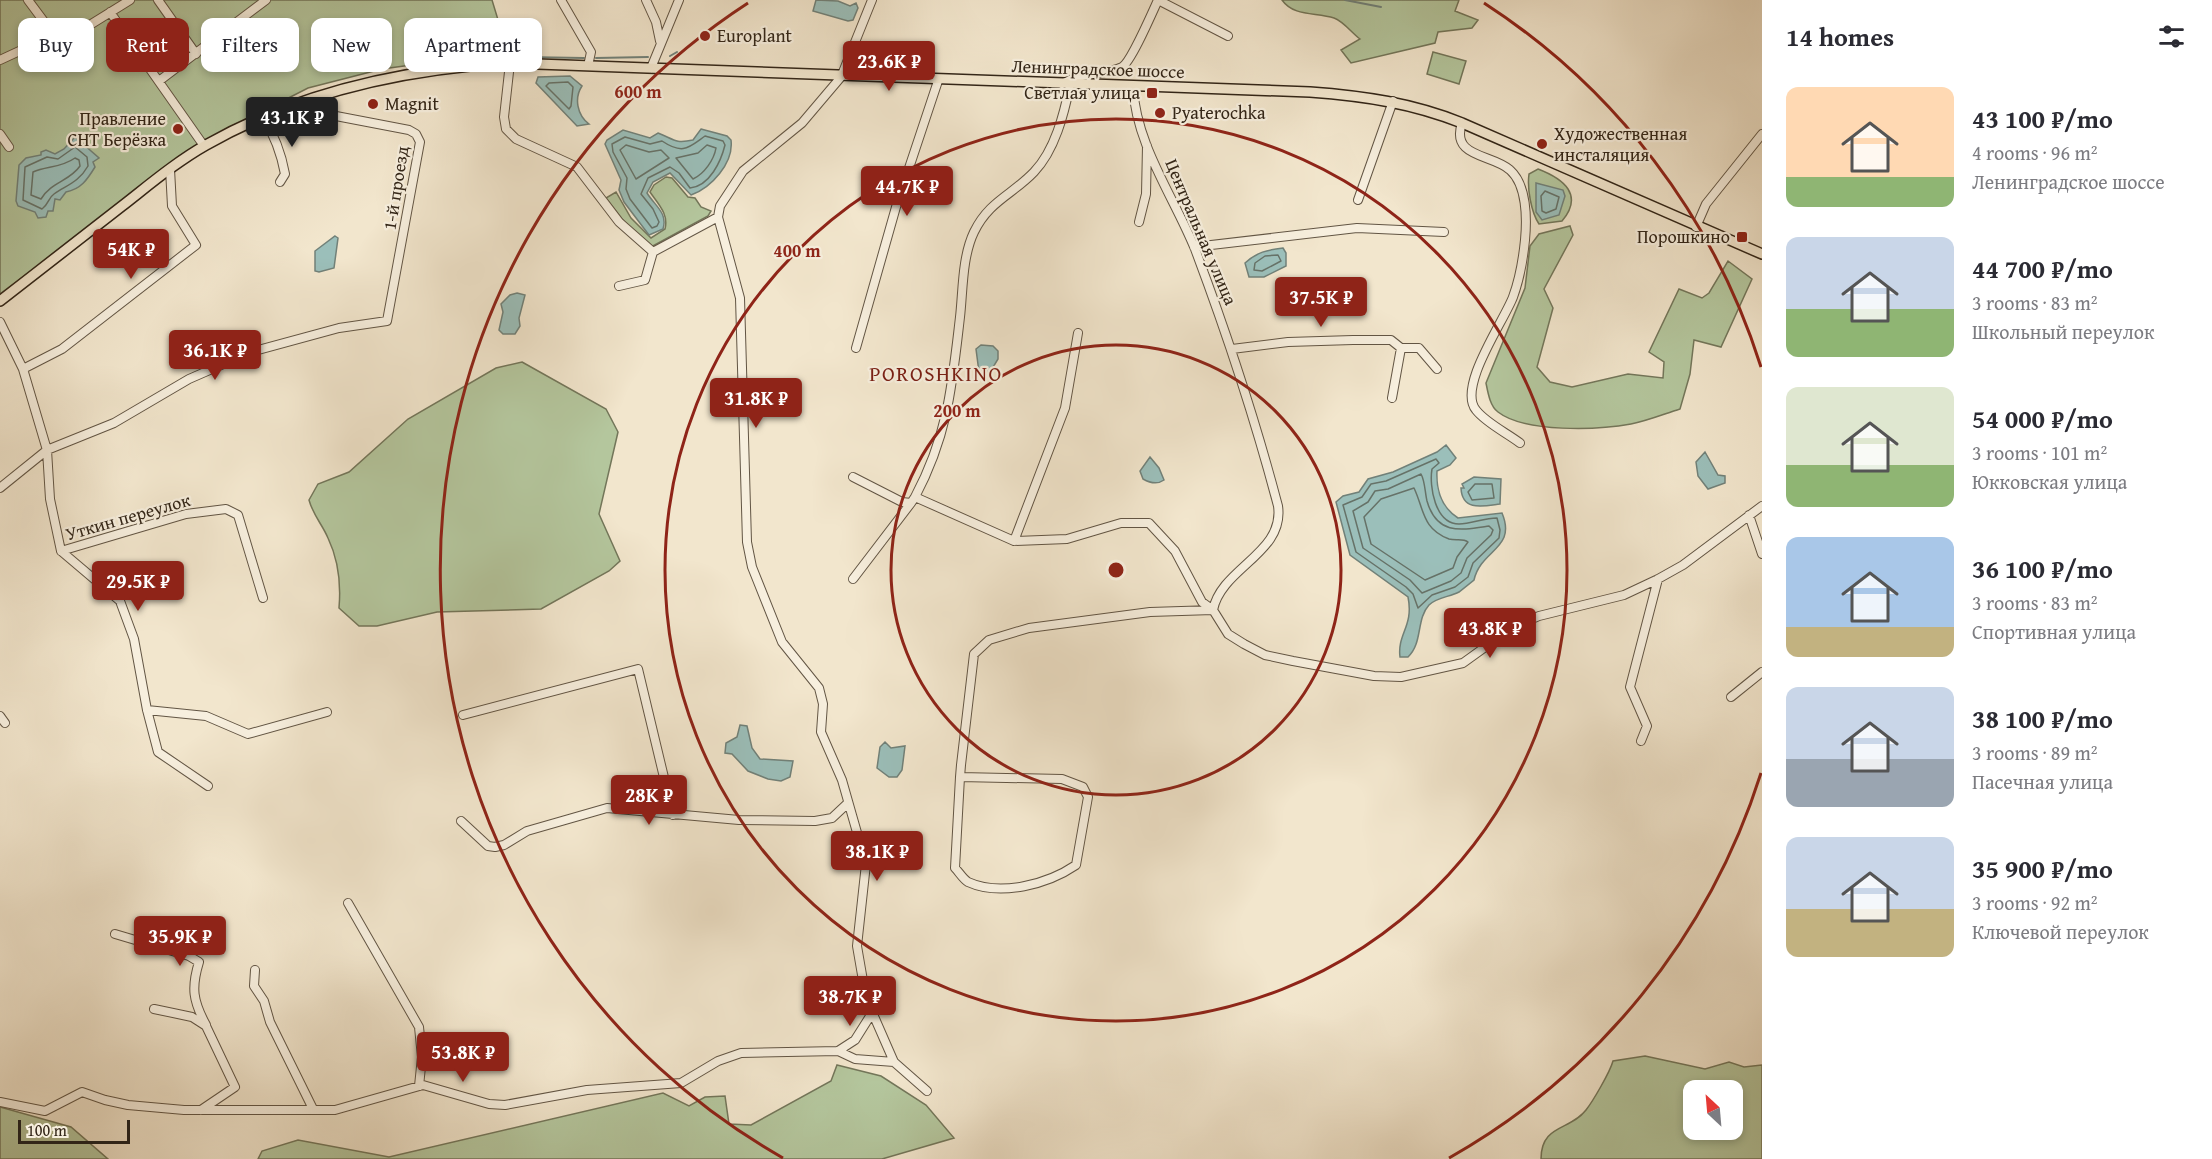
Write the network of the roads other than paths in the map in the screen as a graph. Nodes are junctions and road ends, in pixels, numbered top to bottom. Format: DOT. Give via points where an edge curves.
graph roads {
  1 [pos="28,0"];
  2 [pos="158,0"];
  3 [pos="266,0"];
  4 [pos="561,0"];
  5 [pos="646,0"];
  6 [pos="679,0"];
  7 [pos="872,0"];
  8 [pos="126,1"];
  9 [pos="110,12"];
  10 [pos="41,18"];
  11 [pos="94,22"];
  12 [pos="1228,36"];
  13 [pos="660,41"];
  14 [pos="18,52"];
  15 [pos="196,54"];
  16 [pos="0,60"];
  17 [pos="542,64"];
  18 [pos="588,66"];
  19 [pos="651,68"];
  20 [pos="422,72"];
  21 [pos="509,72"];
  22 [pos="841,77"];
  23 [pos="159,81"];
  24 [pos="938,81"];
  25 [pos="1066,84"];
  26 [pos="1133,87"];
  27 [pos="317,97"];
  28 [pos="1393,101"];
  29 [pos="264,117"];
  30 [pos="1462,123"];
  31 [pos="0,134"];
  32 [pos="1762,134"];
  33 [pos="1147,144"];
  34 [pos="204,146"];
  35 [pos="9,147"];
  36 [pos="170,169"];
  37 [pos="280,182"];
  38 [pos="1358,200"];
  39 [pos="718,217"];
  40 [pos="1139,222"];
  41 [pos="1696,227"];
  42 [pos="1444,232"];
  43 [pos="1194,247"];
  44 [pos="653,252"];
  45 [pos="1762,254"];
  46 [pos="619,286"];
  47 [pos="0,301"];
  48 [pos="0,322"];
  49 [pos="1078,333"];
  50 [pos="856,348"];
  51 [pos="1401,348"];
  52 [pos="1232,349"];
  53 [pos="23,369"];
  54 [pos="1437,369"];
  55 [pos="1392,398"];
  56 [pos="1520,443"];
  57 [pos="47,450"];
  58 [pos="853,477"];
  59 [pos="0,488"];
  60 [pos="913,500"];
  61 [pos="1762,506"];
  62 [pos="1749,515"];
  63 [pos="1014,541"];
  64 [pos="61,551"];
  65 [pos="1762,554"];
  66 [pos="853,579"];
  67 [pos="1658,579"];
  68 [pos="263,598"];
  69 [pos="1213,610"];
  70 [pos="1762,672"];
  71 [pos="1731,697"];
  72 [pos="147,710"];
  73 [pos="327,712"];
  74 [pos="463,715"];
  75 [pos="1641,741"];
  76 [pos="960,777"];
  77 [pos="208,786"];
  78 [pos="848,803"];
  79 [pos="673,815"];
  80 [pos="461,821"];
  81 [pos="348,903"];
  82 [pos="115,934"];
  83 [pos="255,970"];
  84 [pos="154,1009"];
  85 [pos="872,1013"];
  86 [pos="206,1026"];
  87 [pos="838,1051"];
  88 [pos="894,1062"];
  89 [pos="419,1086"];
  90 [pos="927,1091"];
  91 [pos="0,1102"];
  92 [pos="313,1109"];
  93 [pos="200,1111"];
  1 -- 10 [label="street"];
  2 -- 15 [label="street"];
  3 -- 15 [label="street"];
  4 -- 18 [label="street" via="591,52"];
  5 -- 13 [label="street"];
  6 -- 13 [label="street"];
  7 -- 22 [label="street"];
  8 -- 9 [label="street"];
  9 -- 11 [label="street"];
  9 -- 23 [label="street"];
  12 -- 25 [label="street" via="1158,0 1126,64 1077,75"];
  13 -- 19 [label="street"];
  14 -- 16 [label="street"];
  15 -- 23 [label="street"];
  17 -- 18 [label="main road, Ленинградское шоссе"];
  18 -- 19 [label="main road, Ленинградское шоссе"];
  19 -- 22 [label="main road, Ленинградское шоссе"];
  20 -- 27 [label="main road, Ленинградское шоссе"];
  21 -- 44 [label="street" via="506,129 516,139 576,167 620,222"];
  22 -- 24 [label="main road, Ленинградское шоссе"];
  22 -- 39 [label="street" via="802,123 743,171 720,206"];
  23 -- 34 [label="street"];
  24 -- 25 [label="main road, Ленинградское шоссе"];
  24 -- 50 [label="street" via="896,207"];
  25 -- 26 [label="main road, Ленинградское шоссе"];
  25 -- 60 [label="street" via="1052,145 1044,160 990,207 970,240 945,429"];
  26 -- 28 [label="main road, Ленинградское шоссе" via="1310,92"];
  26 -- 33 [label="street, Центральная улица"];
  27 -- 29 [label="main road, Ленинградское шоссе"];
  27 -- 57 [label="street, 1-й проезд" via="325,110 336,116 409,130 420,142 387,321 339,328 251,352 189,378 114,423"];
  28 -- 30 [label="main road, Ленинградское шоссе"];
  28 -- 38 [label="street"];
  29 -- 34 [label="main road, Ленинградское шоссе"];
  29 -- 37 [label="street" via="282,159 285,174"];
  30 -- 41 [label="main road, Ленинградское шоссе"];
  30 -- 56 [label="street" via="1459,132 1463,145 1509,168 1515,175 1526,214 1521,274 1487,348 1471,396 1475,410"];
  31 -- 35 [label="street"];
  32 -- 41 [label="street" via="1706,204"];
  33 -- 40 [label="street" via="1146,194"];
  33 -- 43 [label="street, Центральная улица"];
  34 -- 36 [label="main road, Ленинградское шоссе"];
  36 -- 47 [label="main road, Ленинградское шоссе"];
  36 -- 53 [label="street" via="172,206 196,245 62,349"];
  39 -- 44 [label="street"];
  39 -- 78 [label="street" via="740,298 749,555 782,642 819,688 823,704 821,732"];
  41 -- 45 [label="main road, Ленинградское шоссе"];
  42 -- 43 [label="street" via="1357,228"];
  43 -- 52 [label="street, Центральная улица"];
  44 -- 46 [label="street" via="645,280"];
  48 -- 53 [label="street"];
  49 -- 63 [label="street" via="1065,408"];
  51 -- 52 [label="street" via="1391,340 1353,340"];
  51 -- 54 [label="street" via="1419,348"];
  51 -- 55 [label="street"];
  52 -- 69 [label="street, Центральная улица" via="1280,520 1263,549 1215,597"];
  53 -- 57 [label="street"];
  57 -- 59 [label="street"];
  57 -- 64 [label="street" via="50,500"];
  58 -- 60 [label="street" via="902,502"];
  60 -- 63 [label="street"];
  60 -- 66 [label="street"];
  61 -- 62 [label="street"];
  62 -- 65 [label="street"];
  62 -- 67 [label="street"];
  63 -- 69 [label="street" via="1067,539 1121,524 1149,523 1175,551 1202,602"];
  64 -- 68 [label="street, Уткин переулок" via="186,514 226,508 238,515"];
  64 -- 72 [label="street" via="120,601 134,639"];
  67 -- 69 [label="street" via="1624,595 1539,616 1463,663 1401,677 1374,676 1265,655 1228,634"];
  67 -- 75 [label="street" via="1630,687 1647,726"];
  69 -- 76 [label="street" via="1150,612 1029,628 989,640 974,654"];
  70 -- 71 [label="street"];
  72 -- 73 [label="street" via="206,716 248,734"];
  72 -- 77 [label="street" via="158,752"];
  74 -- 79 [label="street" via="638,669"];
  76 -- 76 [label="street" via="1062,779 1083,787 1088,797 1076,865 1061,875 1020,886 993,889 966,881 956,868"];
  78 -- 79 [label="street" via="832,818 815,821"];
  78 -- 85 [label="street" via="866,864 857,946"];
  79 -- 80 [label="street" via="607,808 527,831 504,846 495,847 488,846"];
  81 -- 89 [label="street" via="419,1027"];
  82 -- 86 [label="street" via="199,962 193,997"];
  83 -- 92 [label="street" via="254,986"];
  84 -- 86 [label="street" via="192,1017"];
  85 -- 87 [label="street" via="855,1040"];
  85 -- 88 [label="street"];
  86 -- 93 [label="street" via="235,1087"];
  87 -- 88 [label="street" via="855,1059"];
  87 -- 89 [label="street" via="741,1053 681,1083 587,1090 505,1105"];
  88 -- 90 [label="street"];
  89 -- 92 [label="street" via="335,1110"];
  91 -- 93 [label="street" via="45,1111 82,1092 128,1105"];
  92 -- 93 [label="street"];
}
